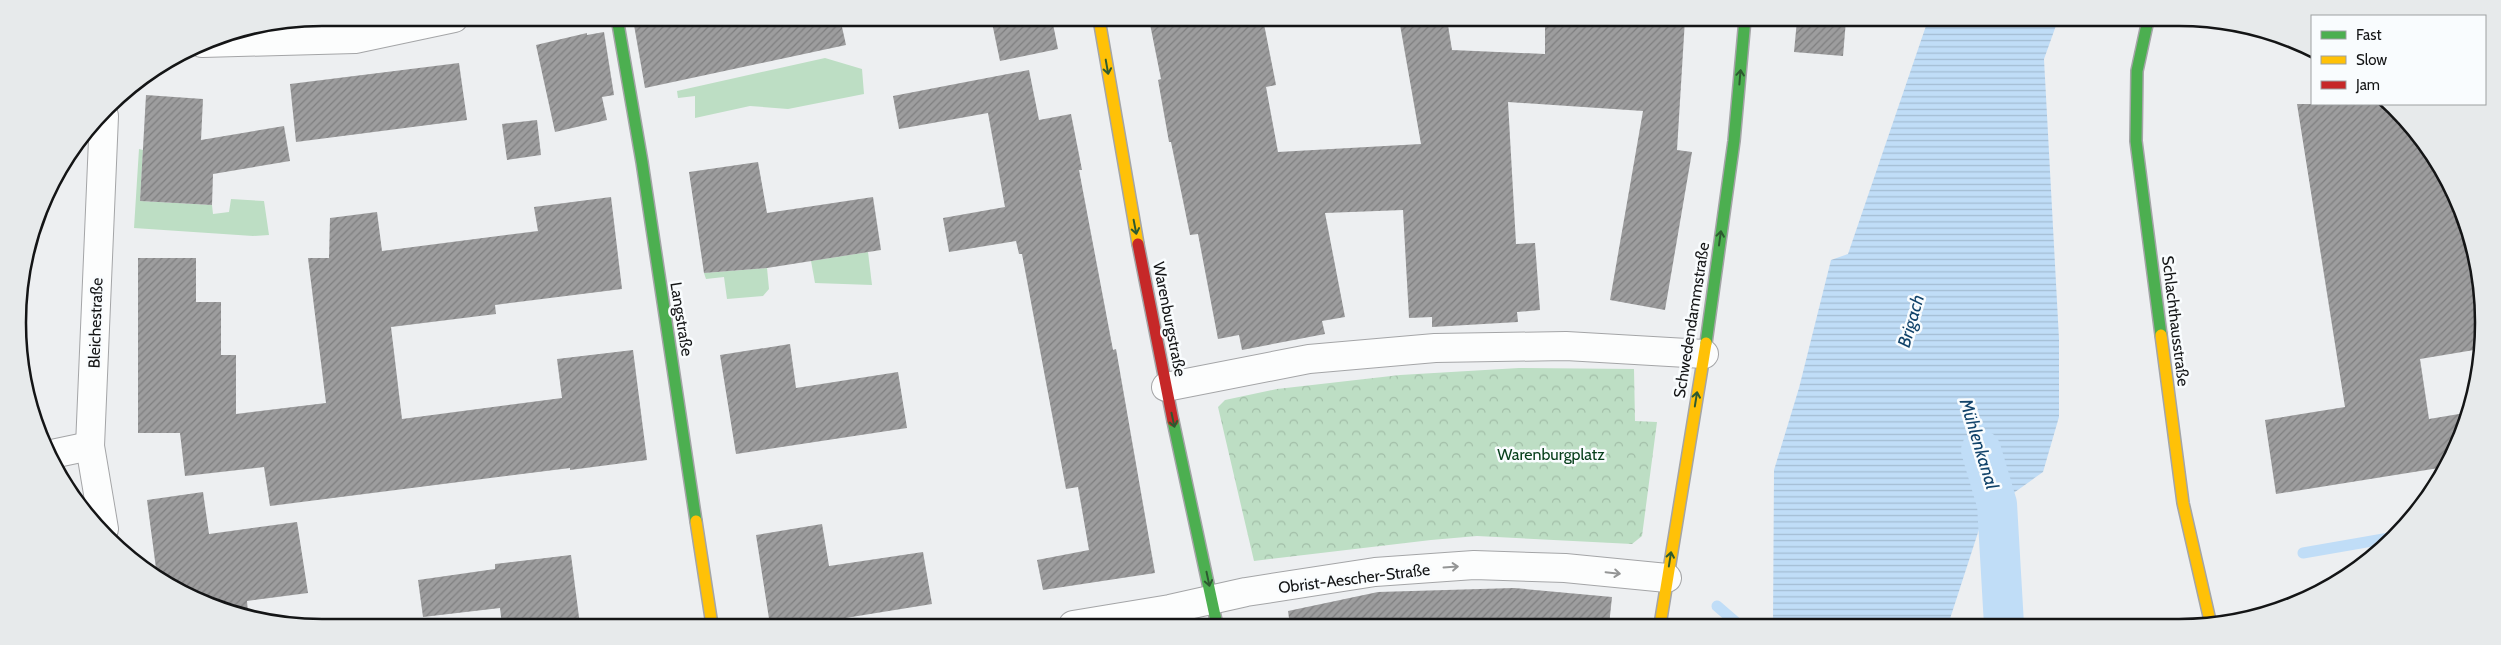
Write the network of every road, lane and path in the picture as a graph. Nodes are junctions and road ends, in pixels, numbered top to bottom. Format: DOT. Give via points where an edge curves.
graph roads {
  1 [pos="416,26"];
  2 [pos="618,26"];
  3 [pos="1100,26"];
  4 [pos="1744,26"];
  5 [pos="2147,26"];
  6 [pos="226,42"];
  7 [pos="104,123"];
  8 [pos="1704,354"];
  9 [pos="1166,387"];
  10 [pos="90,446"];
  11 [pos="57,453"];
  12 [pos="103,521"];
  13 [pos="1667,578"];
  14 [pos="1212,599"];
  15 [pos="2209,617"];
  16 [pos="711,619"];
  17 [pos="1112,619"];
  18 [pos="1216,619"];
  19 [pos="1661,619"];
  1 -- 6 [label="street" via="355,39"];
  2 -- 16 [label="street, Langstraße"];
  3 -- 9 [label="street, Warenburgstraße, one-way"];
  8 -- 4 [label="street, Schwedendammstraße, one-way" via="1734,141"];
  5 -- 15 [label="street, Schlachthausstraße" via="2137,71 2136,141 2183,503"];
  7 -- 10 [label="street, Bleichestraße"];
  8 -- 9 [label="street" via="1566,346 1435,348 1309,359"];
  13 -- 8 [label="street, Schwedendammstraße, one-way"];
  9 -- 14 [label="street, Warenburgstraße, one-way"];
  10 -- 11 [label="street"];
  10 -- 12 [label="street, Bleichestraße"];
  14 -- 13 [label="street, Obrist-Aescher-Straße, one-way" via="1375,572 1474,565 1565,568"];
  13 -- 19 [label="street, Schwedendammstraße"];
  14 -- 17 [label="street, Obrist-Aescher-Straße" via="1170,610"];
  14 -- 18 [label="street, Warenburgstraße"];
}
